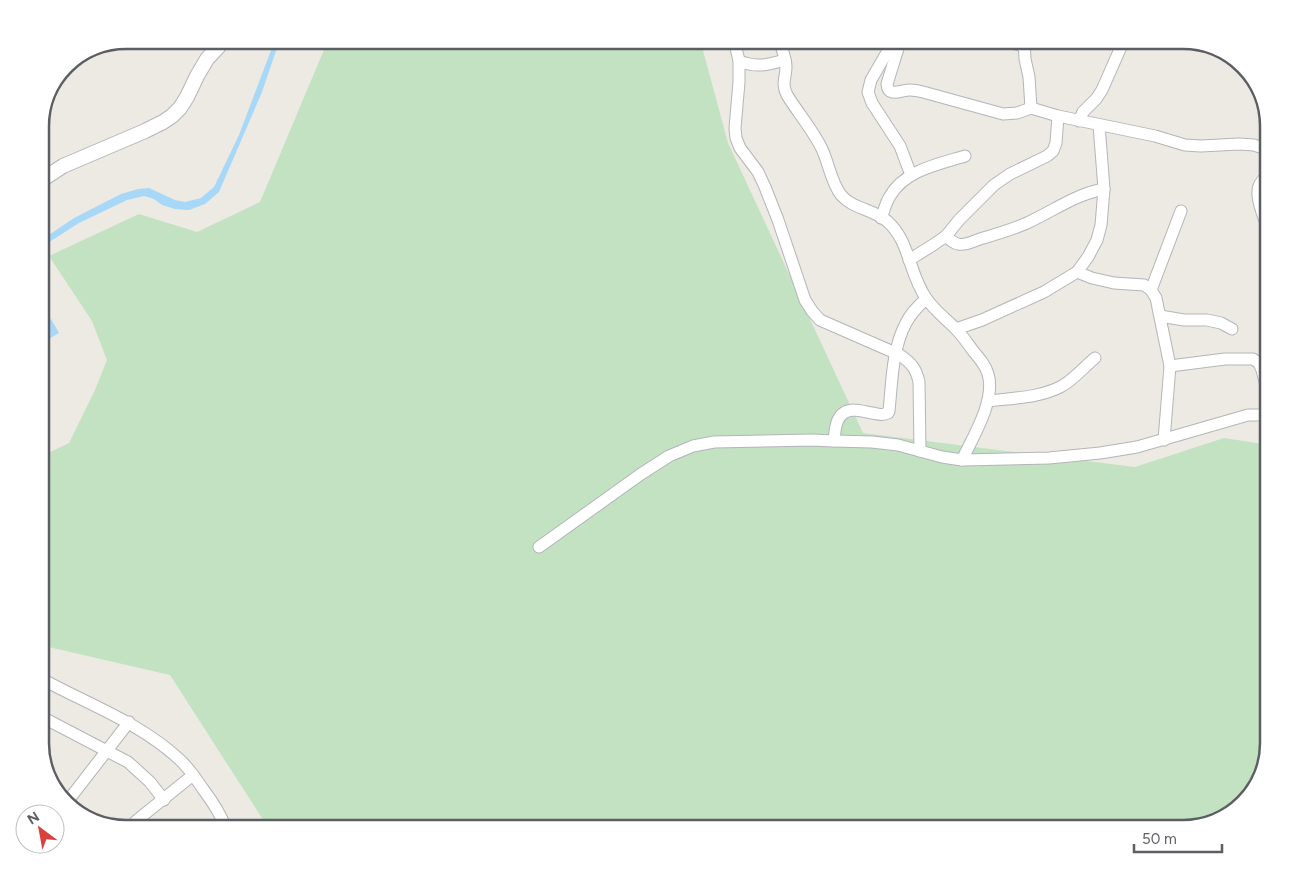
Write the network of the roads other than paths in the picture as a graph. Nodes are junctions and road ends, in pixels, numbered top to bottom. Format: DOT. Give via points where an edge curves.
graph roads {
  1 [pos="217,49"];
  2 [pos="736,49"];
  3 [pos="782,49"];
  4 [pos="889,49"];
  5 [pos="898,49"];
  6 [pos="1024,49"];
  7 [pos="1120,49"];
  8 [pos="785,60"];
  9 [pos="739,61"];
  10 [pos="1031,108"];
  11 [pos="1058,116"];
  12 [pos="1079,121"];
  13 [pos="1099,125"];
  14 [pos="1260,147"];
  15 [pos="965,156"];
  16 [pos="911,175"];
  17 [pos="49,176"];
  18 [pos="1260,184"];
  19 [pos="1104,189"];
  20 [pos="1260,204"];
  21 [pos="1181,211"];
  22 [pos="882,218"];
  23 [pos="946,236"];
  24 [pos="909,260"];
  25 [pos="1077,272"];
  26 [pos="1151,290"];
  27 [pos="926,299"];
  28 [pos="1160,316"];
  29 [pos="956,329"];
  30 [pos="1232,329"];
  31 [pos="896,353"];
  32 [pos="1095,358"];
  33 [pos="1260,365"];
  34 [pos="1170,366"];
  35 [pos="988,401"];
  36 [pos="1260,415"];
  37 [pos="1164,440"];
  38 [pos="834,441"];
  39 [pos="920,451"];
  40 [pos="962,460"];
  41 [pos="539,547"];
  42 [pos="49,682"];
  43 [pos="49,720"];
  44 [pos="129,722"];
  45 [pos="108,750"];
  46 [pos="193,775"];
  47 [pos="71,797"];
  48 [pos="164,800"];
  49 [pos="139,820"];
  50 [pos="222,820"];
  1 -- 17 [label="street" via="207,59 187,97 172,116 63,166"];
  2 -- 9 [label="street"];
  3 -- 8 [label="street"];
  4 -- 16 [label="street" via="871,80 868,92 900,146"];
  5 -- 10 [label="street" via="887,84 889,91 922,92 1003,114"];
  6 -- 10 [label="street"];
  7 -- 12 [label="street" via="1102,90"];
  8 -- 9 [label="street" via="757,66"];
  8 -- 22 [label="street" via="784,89 821,148 840,193 851,204"];
  9 -- 31 [label="street" via="736,138 765,187 805,300 820,320"];
  10 -- 11 [label="street"];
  11 -- 12 [label="street"];
  11 -- 23 [label="street" via="1053,151 994,185"];
  12 -- 13 [label="street"];
  13 -- 14 [label="street" via="1186,145"];
  13 -- 19 [label="street"];
  15 -- 16 [label="street"];
  16 -- 22 [label="street" via="890,196"];
  18 -- 20 [label="street"];
  19 -- 23 [label="street" via="1080,196 1003,233 960,245"];
  19 -- 25 [label="street" via="1097,240"];
  21 -- 26 [label="street"];
  22 -- 24 [label="street" via="897,232"];
  23 -- 24 [label="street"];
  24 -- 27 [label="street"];
  25 -- 26 [label="street" via="1114,283 1144,285"];
  25 -- 29 [label="street" via="1044,292"];
  26 -- 28 [label="street"];
  27 -- 29 [label="street"];
  27 -- 31 [label="street" via="906,322"];
  28 -- 30 [label="street" via="1207,320"];
  28 -- 34 [label="street"];
  29 -- 35 [label="street" via="988,374"];
  31 -- 38 [label="street" via="888,413 846,412 837,421"];
  31 -- 39 [label="street" via="910,362 917,372"];
  32 -- 35 [label="street" via="1062,386 1046,393"];
  33 -- 34 [label="street" via="1253,359 1224,359"];
  34 -- 37 [label="street"];
  35 -- 40 [label="street"];
  36 -- 37 [label="street"];
  37 -- 40 [label="street" via="1100,453"];
  38 -- 39 [label="street" via="898,445"];
  38 -- 41 [label="street" via="714,442 693,446 655,465"];
  39 -- 40 [label="street"];
  42 -- 44 [label="street"];
  43 -- 45 [label="street"];
  44 -- 45 [label="street"];
  44 -- 46 [label="street" via="166,748"];
  45 -- 47 [label="street"];
  45 -- 48 [label="street" via="140,772"];
  46 -- 48 [label="street"];
  46 -- 50 [label="street"];
  48 -- 49 [label="street"];
}
